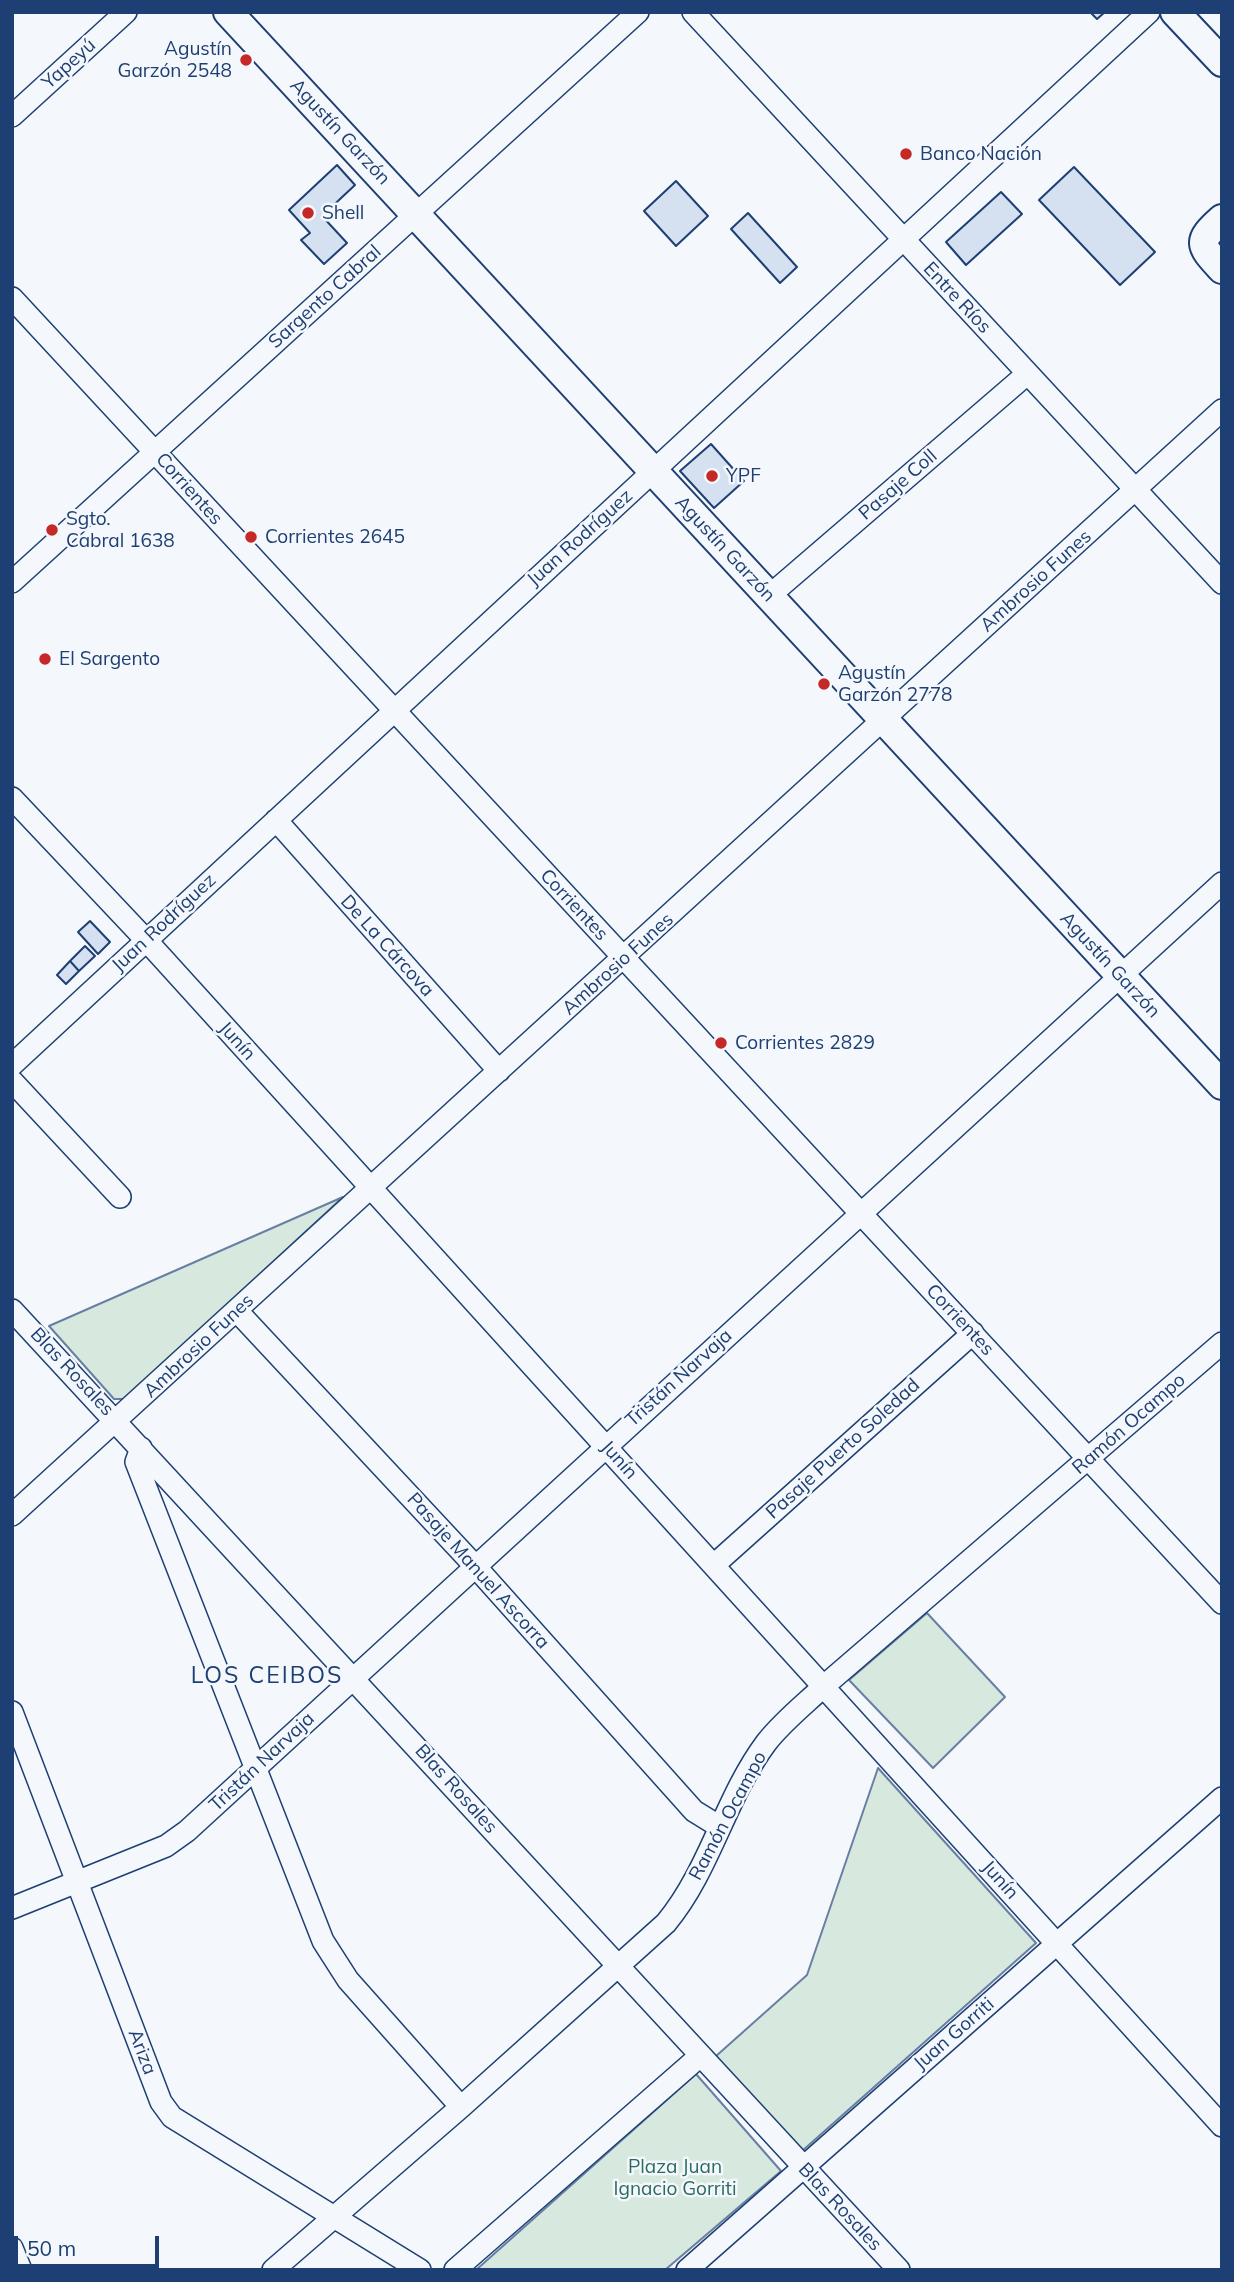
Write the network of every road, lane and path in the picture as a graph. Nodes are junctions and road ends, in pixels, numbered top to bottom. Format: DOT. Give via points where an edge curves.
graph roads {
  1 [pos="126,12"];
  2 [pos="228,12"];
  3 [pos="638,12"];
  4 [pos="693,12"];
  5 [pos="1149,12"];
  6 [pos="1175,12"];
  7 [pos="1222,62"];
  8 [pos="12,116"];
  9 [pos="416,213"];
  10 [pos="1222,219"];
  11 [pos="904,240"];
  12 [pos="1213,259"];
  13 [pos="12,298"];
  14 [pos="1027,374"];
  15 [pos="1222,410"];
  16 [pos="155,451"];
  17 [pos="653,471"];
  18 [pos="1136,489"];
  19 [pos="12,582"];
  20 [pos="1222,583"];
  21 [pos="769,596"];
  22 [pos="392,710"];
  23 [pos="883,719"];
  24 [pos="17,812"];
  25 [pos="276,820"];
  26 [pos="1222,883"];
  27 [pos="146,940"];
  28 [pos="624,959"];
  29 [pos="1120,975"];
  30 [pos="12,1065"];
  31 [pos="499,1071"];
  32 [pos="12,1081"];
  33 [pos="1222,1085"];
  34 [pos="371,1188"];
  35 [pos="120,1197"];
  36 [pos="860,1214"];
  37 [pos="12,1310"];
  38 [pos="237,1311"];
  39 [pos="973,1333"];
  40 [pos="1222,1343"];
  41 [pos="118,1421"];
  42 [pos="605,1445"];
  43 [pos="141,1448"];
  44 [pos="1088,1460"];
  45 [pos="12,1515"];
  46 [pos="474,1565"];
  47 [pos="714,1566"];
  48 [pos="1222,1603"];
  49 [pos="354,1678"];
  50 [pos="824,1686"];
  51 [pos="12,1712"];
  52 [pos="254,1770"];
  53 [pos="1222,1798"];
  54 [pos="720,1827"];
  55 [pos="77,1881"];
  56 [pos="12,1908"];
  57 [pos="1057,1944"];
  58 [pos="619,1968"];
  59 [pos="700,2056"];
  60 [pos="461,2107"];
  61 [pos="1222,2126"];
  62 [pos="803,2168"];
  63 [pos="332,2218"];
  64 [pos="12,2248"];
  65 [pos="21,2270"];
  66 [pos="273,2270"];
  67 [pos="420,2270"];
  68 [pos="455,2270"];
  69 [pos="687,2270"];
  70 [pos="899,2270"];
  1 -- 8 [label="street, Yapeyú"];
  2 -- 9 [label="main road, Agustín Garzón"];
  3 -- 9 [label="street, Sargento Cabral"];
  4 -- 11 [label="street, Entre Ríos"];
  5 -- 11 [label="street, Juan Rodríguez"];
  6 -- 7 [label="main road"];
  9 -- 16 [label="street, Sargento Cabral"];
  9 -- 17 [label="main road, Agustín Garzón"];
  10 -- 12 [label="main road" via="1202,241"];
  11 -- 14 [label="street, Entre Ríos"];
  11 -- 17 [label="street, Juan Rodríguez"];
  13 -- 16 [label="street, Corrientes"];
  14 -- 18 [label="street, Entre Ríos"];
  14 -- 21 [label="street, Pasaje Coll"];
  15 -- 18 [label="street, Ambrosio Funes"];
  16 -- 19 [label="street, Sargento Cabral"];
  16 -- 22 [label="street, Corrientes"];
  17 -- 21 [label="main road, Agustín Garzón"];
  17 -- 22 [label="street, Juan Rodríguez"];
  18 -- 20 [label="street, Entre Ríos"];
  18 -- 23 [label="street, Ambrosio Funes"];
  21 -- 23 [label="main road, Agustín Garzón"];
  22 -- 25 [label="street, Juan Rodríguez"];
  22 -- 28 [label="street, Corrientes"];
  23 -- 28 [label="street, Ambrosio Funes"];
  23 -- 29 [label="main road, Agustín Garzón"];
  24 -- 27 [label="street, Junín"];
  25 -- 27 [label="street, Juan Rodríguez"];
  25 -- 31 [label="street, De La Cárcova"];
  26 -- 29 [label="street, Tristán Narvaja"];
  27 -- 30 [label="street, Juan Rodríguez"];
  27 -- 34 [label="street, Junín"];
  28 -- 31 [label="street, Ambrosio Funes"];
  28 -- 36 [label="street, Corrientes"];
  29 -- 33 [label="main road, Agustín Garzón"];
  29 -- 36 [label="street, Tristán Narvaja"];
  31 -- 34 [label="street, Ambrosio Funes"];
  32 -- 35 [label="street"];
  34 -- 38 [label="street, Ambrosio Funes"];
  34 -- 42 [label="street, Junín"];
  36 -- 39 [label="street, Corrientes"];
  36 -- 42 [label="street, Tristán Narvaja"];
  37 -- 41 [label="street, Blas Rosales"];
  38 -- 41 [label="street, Ambrosio Funes"];
  38 -- 46 [label="street, Pasaje Manuel Ascorra"];
  39 -- 44 [label="street, Corrientes"];
  39 -- 47 [label="street, Pasaje Puerto Soledad"];
  40 -- 44 [label="street, Ramón Ocampo"];
  41 -- 43 [label="street, Blas Rosales"];
  41 -- 45 [label="street, Ambrosio Funes"];
  42 -- 46 [label="street, Tristán Narvaja"];
  42 -- 47 [label="street, Junín"];
  43 -- 49 [label="street, Blas Rosales"];
  43 -- 52 [label="street" via="136,1462"];
  44 -- 48 [label="street, Corrientes"];
  44 -- 50 [label="street, Ramón Ocampo"];
  46 -- 49 [label="street, Tristán Narvaja"];
  46 -- 54 [label="street, Pasaje Manuel Ascorra" via="694,1811"];
  47 -- 50 [label="street, Junín"];
  49 -- 52 [label="street, Tristán Narvaja"];
  49 -- 58 [label="street, Blas Rosales"];
  50 -- 54 [label="street, Ramón Ocampo" via="767,1742"];
  50 -- 57 [label="street, Junín"];
  51 -- 55 [label="street, Ariza"];
  52 -- 55 [label="street, Tristán Narvaja" via="166,1846"];
  52 -- 60 [label="street" via="333,1960"];
  53 -- 57 [label="street, Juan Gorriti"];
  54 -- 58 [label="street, Ramón Ocampo" via="677,1909"];
  55 -- 56 [label="street, Tristán Narvaja"];
  55 -- 63 [label="street, Ariza" via="161,2102 172,2117"];
  57 -- 61 [label="street, Junín"];
  57 -- 62 [label="street, Juan Gorriti"];
  58 -- 59 [label="street, Blas Rosales"];
  58 -- 60 [label="street, Ramón Ocampo"];
  59 -- 62 [label="street, Blas Rosales"];
  59 -- 68 [label="street"];
  60 -- 63 [label="street, Ramón Ocampo"];
  62 -- 69 [label="street, Juan Gorriti"];
  62 -- 70 [label="street, Blas Rosales"];
  63 -- 66 [label="street, Ramón Ocampo"];
  63 -- 67 [label="street, Ariza"];
  64 -- 65 [label="street"];
}
